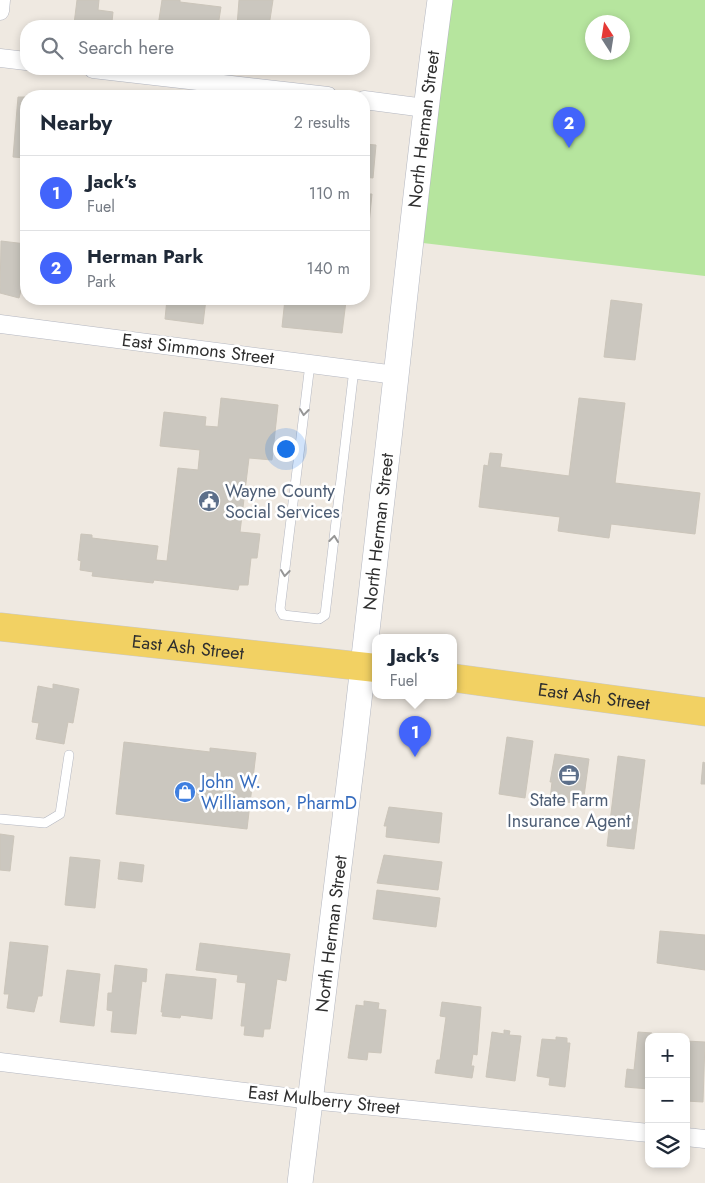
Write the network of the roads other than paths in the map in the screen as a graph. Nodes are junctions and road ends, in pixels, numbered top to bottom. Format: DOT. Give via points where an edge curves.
graph roads {
  1 [pos="1,0"];
  2 [pos="440,0"];
  3 [pos="0,11"];
  4 [pos="0,58"];
  5 [pos="20,60"];
  6 [pos="145,75"];
  7 [pos="276,90"];
  8 [pos="370,101"];
  9 [pos="425,108"];
  10 [pos="0,324"];
  11 [pos="310,364"];
  12 [pos="354,369"];
  13 [pos="396,375"];
  14 [pos="0,627"];
  15 [pos="373,634"];
  16 [pos="372,645"];
  17 [pos="370,667"];
  18 [pos="457,678"];
  19 [pos="705,712"];
  20 [pos="69,755"];
  21 [pos="0,819"];
  22 [pos="0,1062"];
  23 [pos="310,1100"];
  24 [pos="645,1133"];
  25 [pos="690,1137"];
  26 [pos="705,1139"];
  27 [pos="300,1183"];
  1 -- 3 [label="street"];
  2 -- 9 [label="main road, North Herman Street"];
  4 -- 5 [label="street"];
  6 -- 7 [label="street"];
  8 -- 9 [label="street"];
  9 -- 13 [label="main road, North Herman Street"];
  10 -- 11 [label="street, East Simmons Street"];
  11 -- 12 [label="street, East Simmons Street"];
  11 -- 12 [label="lane, one-way" via="280,609 283,614 319,619 325,615"];
  12 -- 13 [label="street, East Simmons Street"];
  13 -- 15 [label="main road, North Herman Street"];
  14 -- 17 [label="main road, East Ash Street"];
  16 -- 17 [label="main road, North Herman Street"];
  17 -- 23 [label="main road, North Herman Street"];
  18 -- 19 [label="main road, East Ash Street"];
  20 -- 21 [label="lane" via="60,814 45,823"];
  22 -- 23 [label="street, East Mulberry Street"];
  23 -- 24 [label="street, East Mulberry Street"];
  23 -- 27 [label="main road, North Herman Street"];
  25 -- 26 [label="street"];
}
